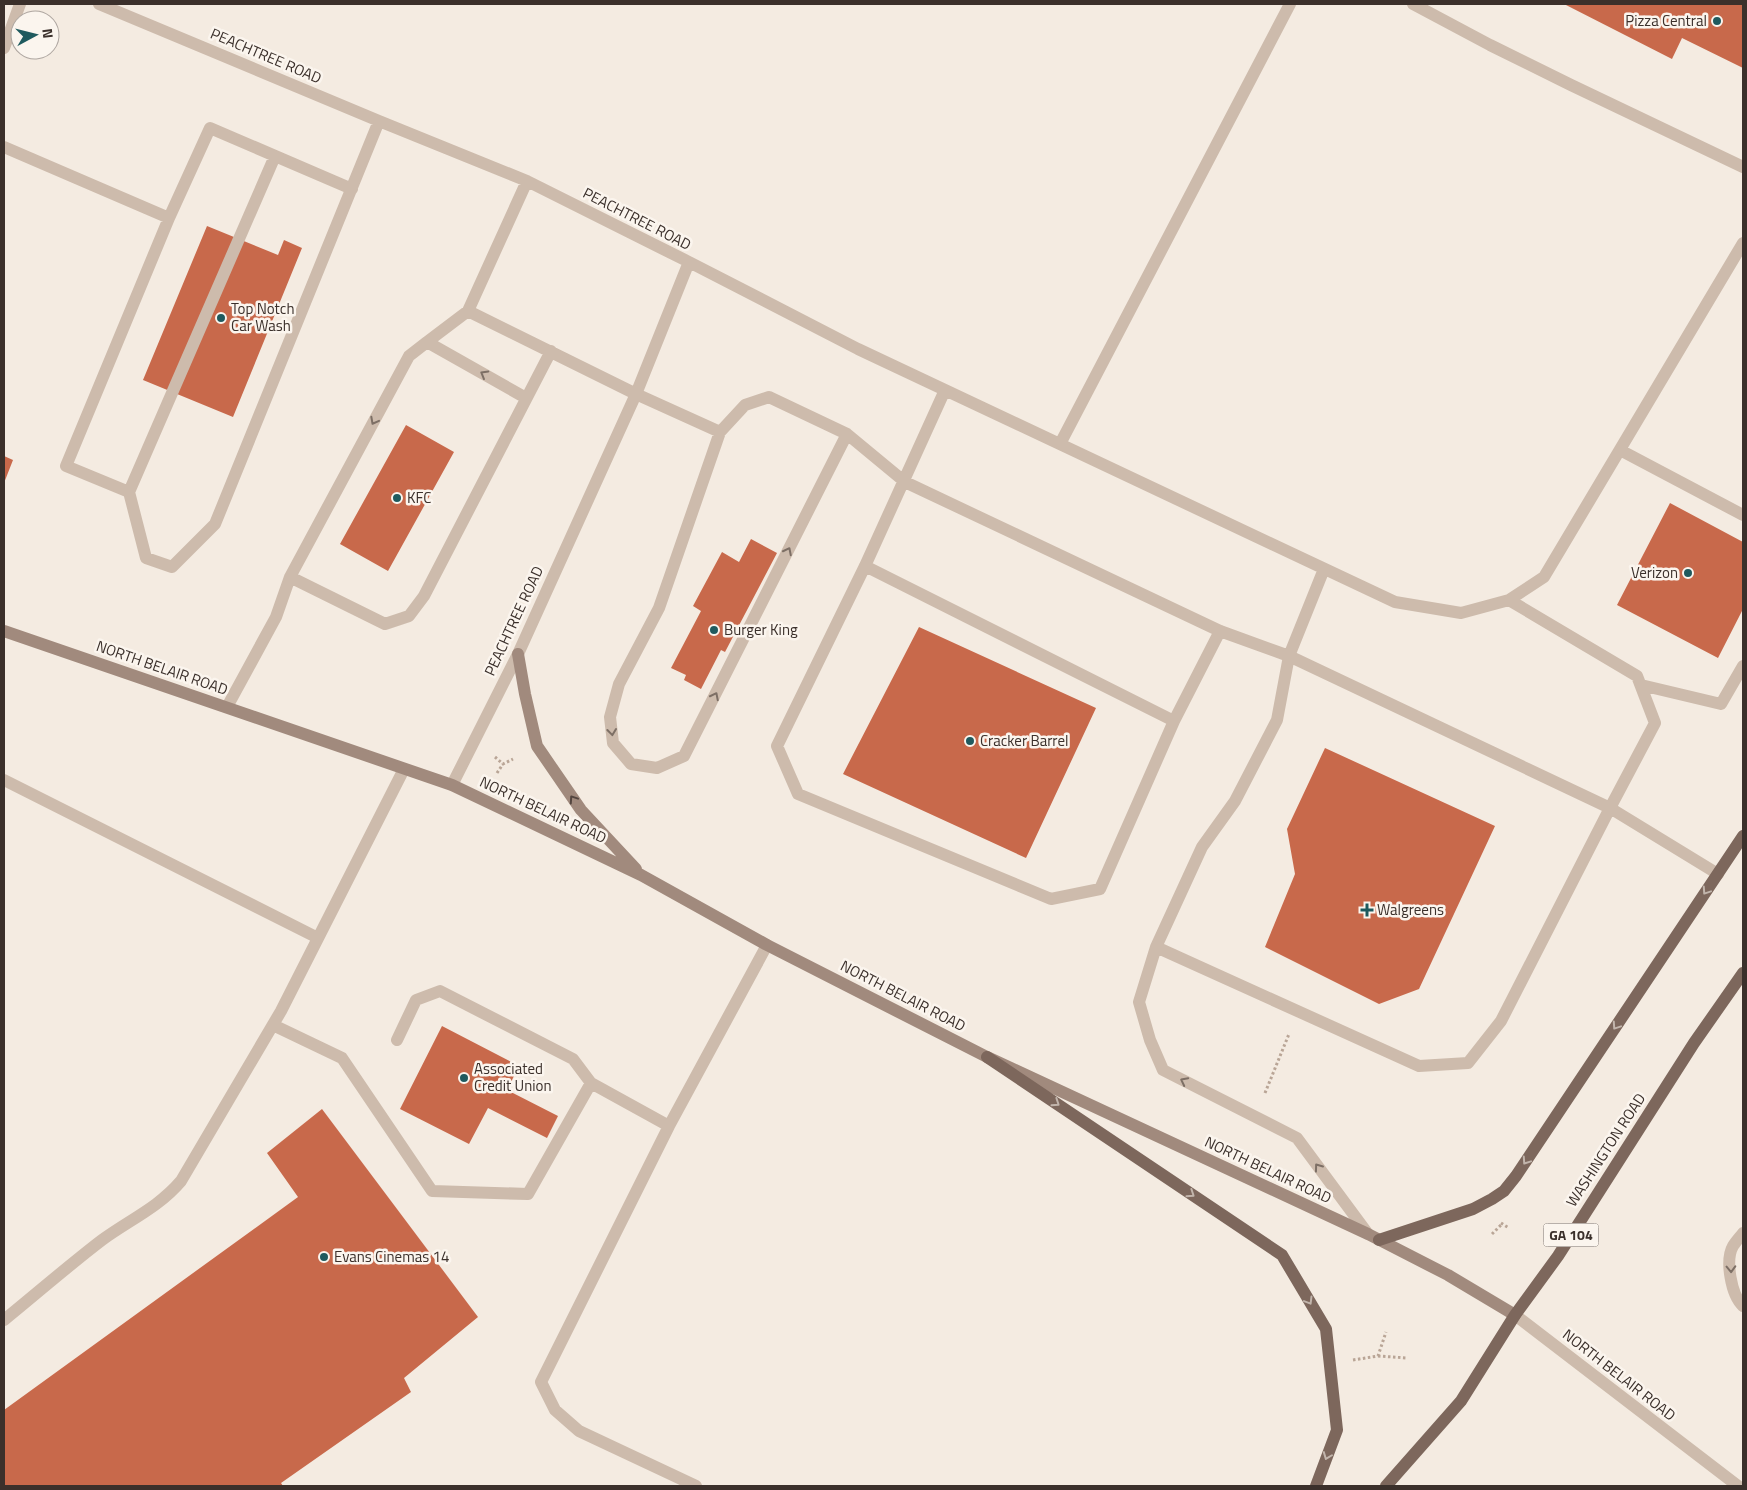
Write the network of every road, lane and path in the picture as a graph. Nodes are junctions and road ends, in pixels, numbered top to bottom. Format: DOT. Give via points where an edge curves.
graph roads {
  1 [pos="20,4"];
  2 [pos="99,4"];
  3 [pos="1290,4"];
  4 [pos="1413,4"];
  5 [pos="4,48"];
  6 [pos="379,121"];
  7 [pos="4,146"];
  8 [pos="275,156"];
  9 [pos="1743,166"];
  10 [pos="527,181"];
  11 [pos="352,189"];
  12 [pos="169,218"];
  13 [pos="1743,243"];
  14 [pos="689,262"];
  15 [pos="468,311"];
  16 [pos="427,342"];
  17 [pos="551,351"];
  18 [pos="945,390"];
  19 [pos="636,394"];
  20 [pos="526,398"];
  21 [pos="720,432"];
  22 [pos="847,434"];
  23 [pos="1060,444"];
  24 [pos="1620,450"];
  25 [pos="905,482"];
  26 [pos="129,492"];
  27 [pos="1743,515"];
  28 [pos="866,566"];
  29 [pos="1324,569"];
  30 [pos="290,577"];
  31 [pos="1509,600"];
  32 [pos="4,630"];
  33 [pos="1220,630"];
  34 [pos="518,654"];
  35 [pos="1289,656"];
  36 [pos="1743,666"];
  37 [pos="1641,685"];
  38 [pos="227,708"];
  39 [pos="1174,721"];
  40 [pos="493,755"];
  41 [pos="513,759"];
  42 [pos="503,764"];
  43 [pos="404,769"];
  44 [pos="497,774"];
  45 [pos="4,780"];
  46 [pos="452,784"];
  47 [pos="1610,808"];
  48 [pos="1743,836"];
  49 [pos="1718,874"];
  50 [pos="641,875"];
  51 [pos="318,938"];
  52 [pos="766,945"];
  53 [pos="1156,947"];
  54 [pos="1743,973"];
  55 [pos="1298,1011"];
  56 [pos="273,1026"];
  57 [pos="396,1040"];
  58 [pos="987,1057"];
  59 [pos="591,1083"];
  60 [pos="1263,1098"];
  61 [pos="668,1126"];
  62 [pos="1502,1224"];
  63 [pos="1743,1233"];
  64 [pos="1492,1234"];
  65 [pos="1373,1237"];
  66 [pos="1743,1306"];
  67 [pos="1516,1315"];
  68 [pos="4,1320"];
  69 [pos="1386,1332"];
  70 [pos="1378,1356"];
  71 [pos="1407,1358"];
  72 [pos="1352,1360"];
  73 [pos="696,1486"];
  74 [pos="1316,1486"];
  75 [pos="1386,1486"];
  76 [pos="1738,1486"];
  1 -- 5 [label="street"];
  2 -- 6 [label="street, PEACHTREE ROAD"];
  3 -- 23 [label="street"];
  4 -- 9 [label="street" via="1546,73"];
  6 -- 10 [label="street, PEACHTREE ROAD"];
  6 -- 11 [label="street"];
  7 -- 12 [label="street"];
  8 -- 11 [label="street"];
  8 -- 12 [label="street" via="210,128"];
  8 -- 26 [label="street"];
  10 -- 14 [label="street, PEACHTREE ROAD"];
  10 -- 15 [label="street"];
  11 -- 26 [label="street" via="215,524 172,567 146,558"];
  12 -- 26 [label="street" via="66,466"];
  13 -- 24 [label="street"];
  14 -- 18 [label="street"];
  14 -- 19 [label="street, PEACHTREE ROAD"];
  15 -- 16 [label="street"];
  15 -- 17 [label="street"];
  20 -- 16 [label="street, one-way"];
  16 -- 30 [label="street, one-way" via="408,356"];
  17 -- 19 [label="street"];
  17 -- 20 [label="street"];
  18 -- 23 [label="street"];
  18 -- 25 [label="street"];
  19 -- 21 [label="street"];
  19 -- 34 [label="street, PEACHTREE ROAD"];
  20 -- 30 [label="street" via="424,596 409,616 385,624"];
  21 -- 22 [label="street" via="746,405 769,397"];
  21 -- 22 [label="street, one-way" via="659,608 618,684 610,717 613,744 631,764 657,768 684,756"];
  22 -- 25 [label="street"];
  23 -- 29 [label="street"];
  24 -- 27 [label="street"];
  24 -- 31 [label="street" via="1544,576"];
  25 -- 28 [label="street"];
  25 -- 33 [label="street"];
  28 -- 39 [label="street"];
  28 -- 39 [label="street" via="777,746 798,794 1051,899 1100,889"];
  29 -- 31 [label="street" via="1395,602 1429,608 1461,613"];
  29 -- 35 [label="street"];
  30 -- 38 [label="street" via="276,618"];
  31 -- 37 [label="street" via="1637,676"];
  32 -- 38 [label="main road, NORTH BELAIR ROAD"];
  33 -- 35 [label="street"];
  33 -- 39 [label="street"];
  34 -- 46 [label="street, PEACHTREE ROAD"];
  50 -- 34 [label="main road, one-way" via="581,810 537,746"];
  35 -- 47 [label="street"];
  35 -- 53 [label="street" via="1278,720 1236,801 1202,847"];
  36 -- 37 [label="street" via="1721,704"];
  37 -- 47 [label="street" via="1655,723"];
  38 -- 43 [label="main road, NORTH BELAIR ROAD"];
  40 -- 42 [label="path"];
  41 -- 42 [label="path"];
  42 -- 44 [label="path"];
  43 -- 46 [label="main road, NORTH BELAIR ROAD"];
  43 -- 51 [label="street"];
  45 -- 51 [label="street"];
  46 -- 50 [label="main road, NORTH BELAIR ROAD"];
  47 -- 49 [label="street"];
  47 -- 55 [label="street" via="1501,1021 1468,1063 1419,1066"];
  48 -- 49 [label="main road"];
  49 -- 65 [label="main road, one-way" via="1504,1191 1473,1209"];
  50 -- 52 [label="main road, NORTH BELAIR ROAD"];
  51 -- 56 [label="street"];
  52 -- 58 [label="main road, NORTH BELAIR ROAD"];
  52 -- 61 [label="street"];
  53 -- 55 [label="street"];
  65 -- 53 [label="street, one-way" via="1297,1138 1163,1070 1150,1040 1140,1002"];
  54 -- 67 [label="main road, WASHINGTON ROAD / GA 104"];
  55 -- 60 [label="path"];
  56 -- 59 [label="street" via="342,1058 432,1190 528,1194"];
  56 -- 68 [label="street" via="171,1193 103,1240"];
  57 -- 59 [label="street" via="416,1000 440,991 573,1059"];
  58 -- 65 [label="main road, NORTH BELAIR ROAD"];
  58 -- 74 [label="main road, one-way" via="1282,1255 1326,1328 1337,1430"];
  59 -- 61 [label="street"];
  61 -- 73 [label="street" via="541,1382 556,1410 579,1431"];
  62 -- 64 [label="path"];
  63 -- 66 [label="street, one-way" via="1732,1247 1730,1266 1732,1288"];
  65 -- 67 [label="main road, NORTH BELAIR ROAD" via="1448,1275"];
  67 -- 75 [label="main road, WASHINGTON ROAD / GA 104" via="1461,1401"];
  67 -- 76 [label="street, NORTH BELAIR ROAD"];
  69 -- 70 [label="path"];
  70 -- 71 [label="path"];
  70 -- 72 [label="path"];
}
